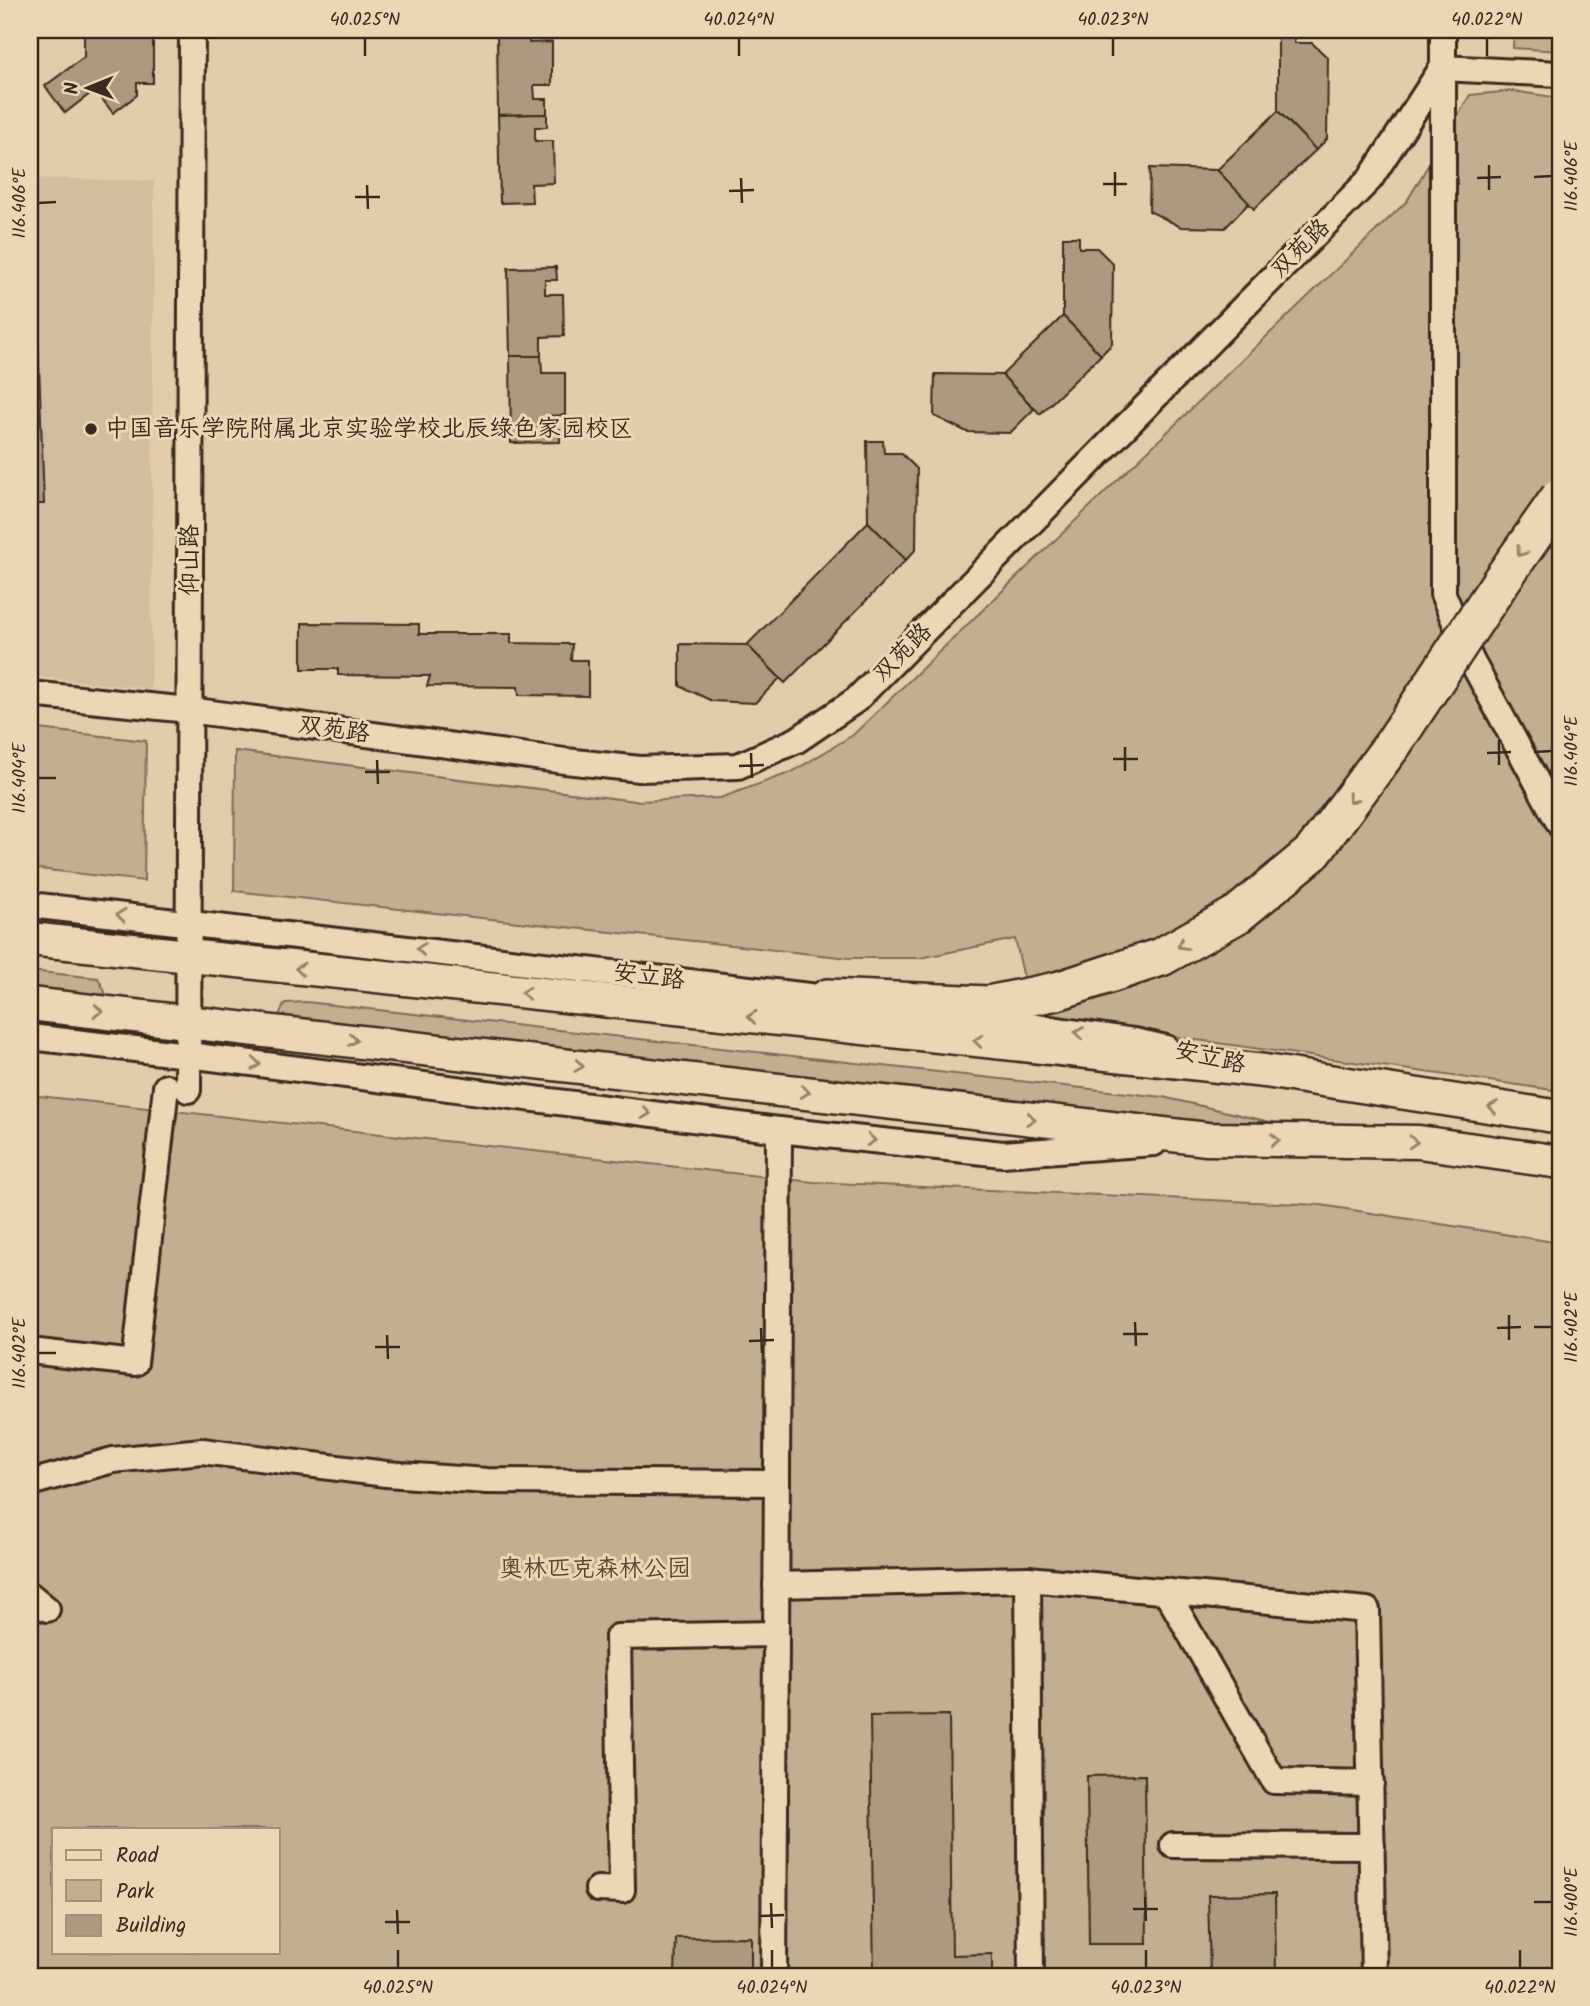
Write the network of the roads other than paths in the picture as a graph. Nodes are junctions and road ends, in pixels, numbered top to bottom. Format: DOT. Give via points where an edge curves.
graph roads {
  1 [pos="192,30"];
  2 [pos="1443,30"];
  3 [pos="1442,68"];
  4 [pos="1560,74"];
  5 [pos="1560,497"];
  6 [pos="30,694"];
  7 [pos="189,710"];
  8 [pos="1560,825"];
  9 [pos="30,905"];
  10 [pos="188,922"];
  11 [pos="30,939"];
  12 [pos="188,957"];
  13 [pos="828,998"];
  14 [pos="30,1004"];
  15 [pos="188,1021"];
  16 [pos="30,1037"];
  17 [pos="188,1055"];
  18 [pos="1265,1071"];
  19 [pos="1560,1117"];
  20 [pos="779,1130"];
  21 [pos="1207,1139"];
  22 [pos="1560,1162"];
  23 [pos="30,1351"];
  24 [pos="30,1483"];
  25 [pos="777,1483"];
  26 [pos="1028,1579"];
  27 [pos="776,1585"];
  28 [pos="1166,1591"];
  29 [pos="776,1634"];
  30 [pos="1371,1783"];
  31 [pos="1173,1845"];
  32 [pos="1372,1846"];
  33 [pos="598,1889"];
  34 [pos="774,1976"];
  35 [pos="1031,1976"];
  36 [pos="1374,1976"];
  1 -- 7 [label="street, 仰山路"];
  2 -- 3 [label="street"];
  3 -- 4 [label="street"];
  3 -- 7 [label="street, 双苑路" via="1370,179 856,700 797,740 738,766 640,769"];
  3 -- 8 [label="street" via="1443,594 1471,660"];
  5 -- 13 [label="highway, one-way, bridge" via="1393,744 1312,853 1238,914 1161,957 1058,991 988,1005"];
  6 -- 7 [label="street, 双苑路"];
  7 -- 10 [label="street, 仰山路"];
  10 -- 9 [label="street, 安立路, one-way"];
  10 -- 12 [label="street, 仰山路"];
  13 -- 10 [label="street, 安立路, one-way"];
  11 -- 12 [label="main road, 安立路"];
  12 -- 15 [label="street, 仰山路"];
  18 -- 12 [label="main road, 安立路, one-way"];
  18 -- 13 [label="street, 安立路, one-way" via="1133,1041"];
  14 -- 15 [label="main road, one-way"];
  15 -- 17 [label="street, 仰山路"];
  15 -- 21 [label="main road, one-way"];
  16 -- 17 [label="street"];
  17 -- 20 [label="street, one-way"];
  17 -- 23 [label="street, 仰山路" via="177,1089 135,1363"];
  19 -- 18 [label="main road, 安立路, one-way"];
  20 -- 21 [label="street, one-way" via="1003,1154"];
  20 -- 25 [label="street"];
  21 -- 22 [label="main road, one-way" via="1419,1142"];
  24 -- 25 [label="street" via="113,1460 202,1451 386,1474 487,1481"];
  25 -- 27 [label="street"];
  26 -- 27 [label="street"];
  26 -- 28 [label="street"];
  26 -- 35 [label="street"];
  27 -- 29 [label="street"];
  28 -- 30 [label="street" via="1274,1781"];
  28 -- 30 [label="street" via="1367,1610"];
  29 -- 33 [label="street" via="618,1637 622,1890"];
  29 -- 34 [label="street"];
  30 -- 32 [label="street"];
  31 -- 32 [label="street"];
  32 -- 36 [label="street"];
}
